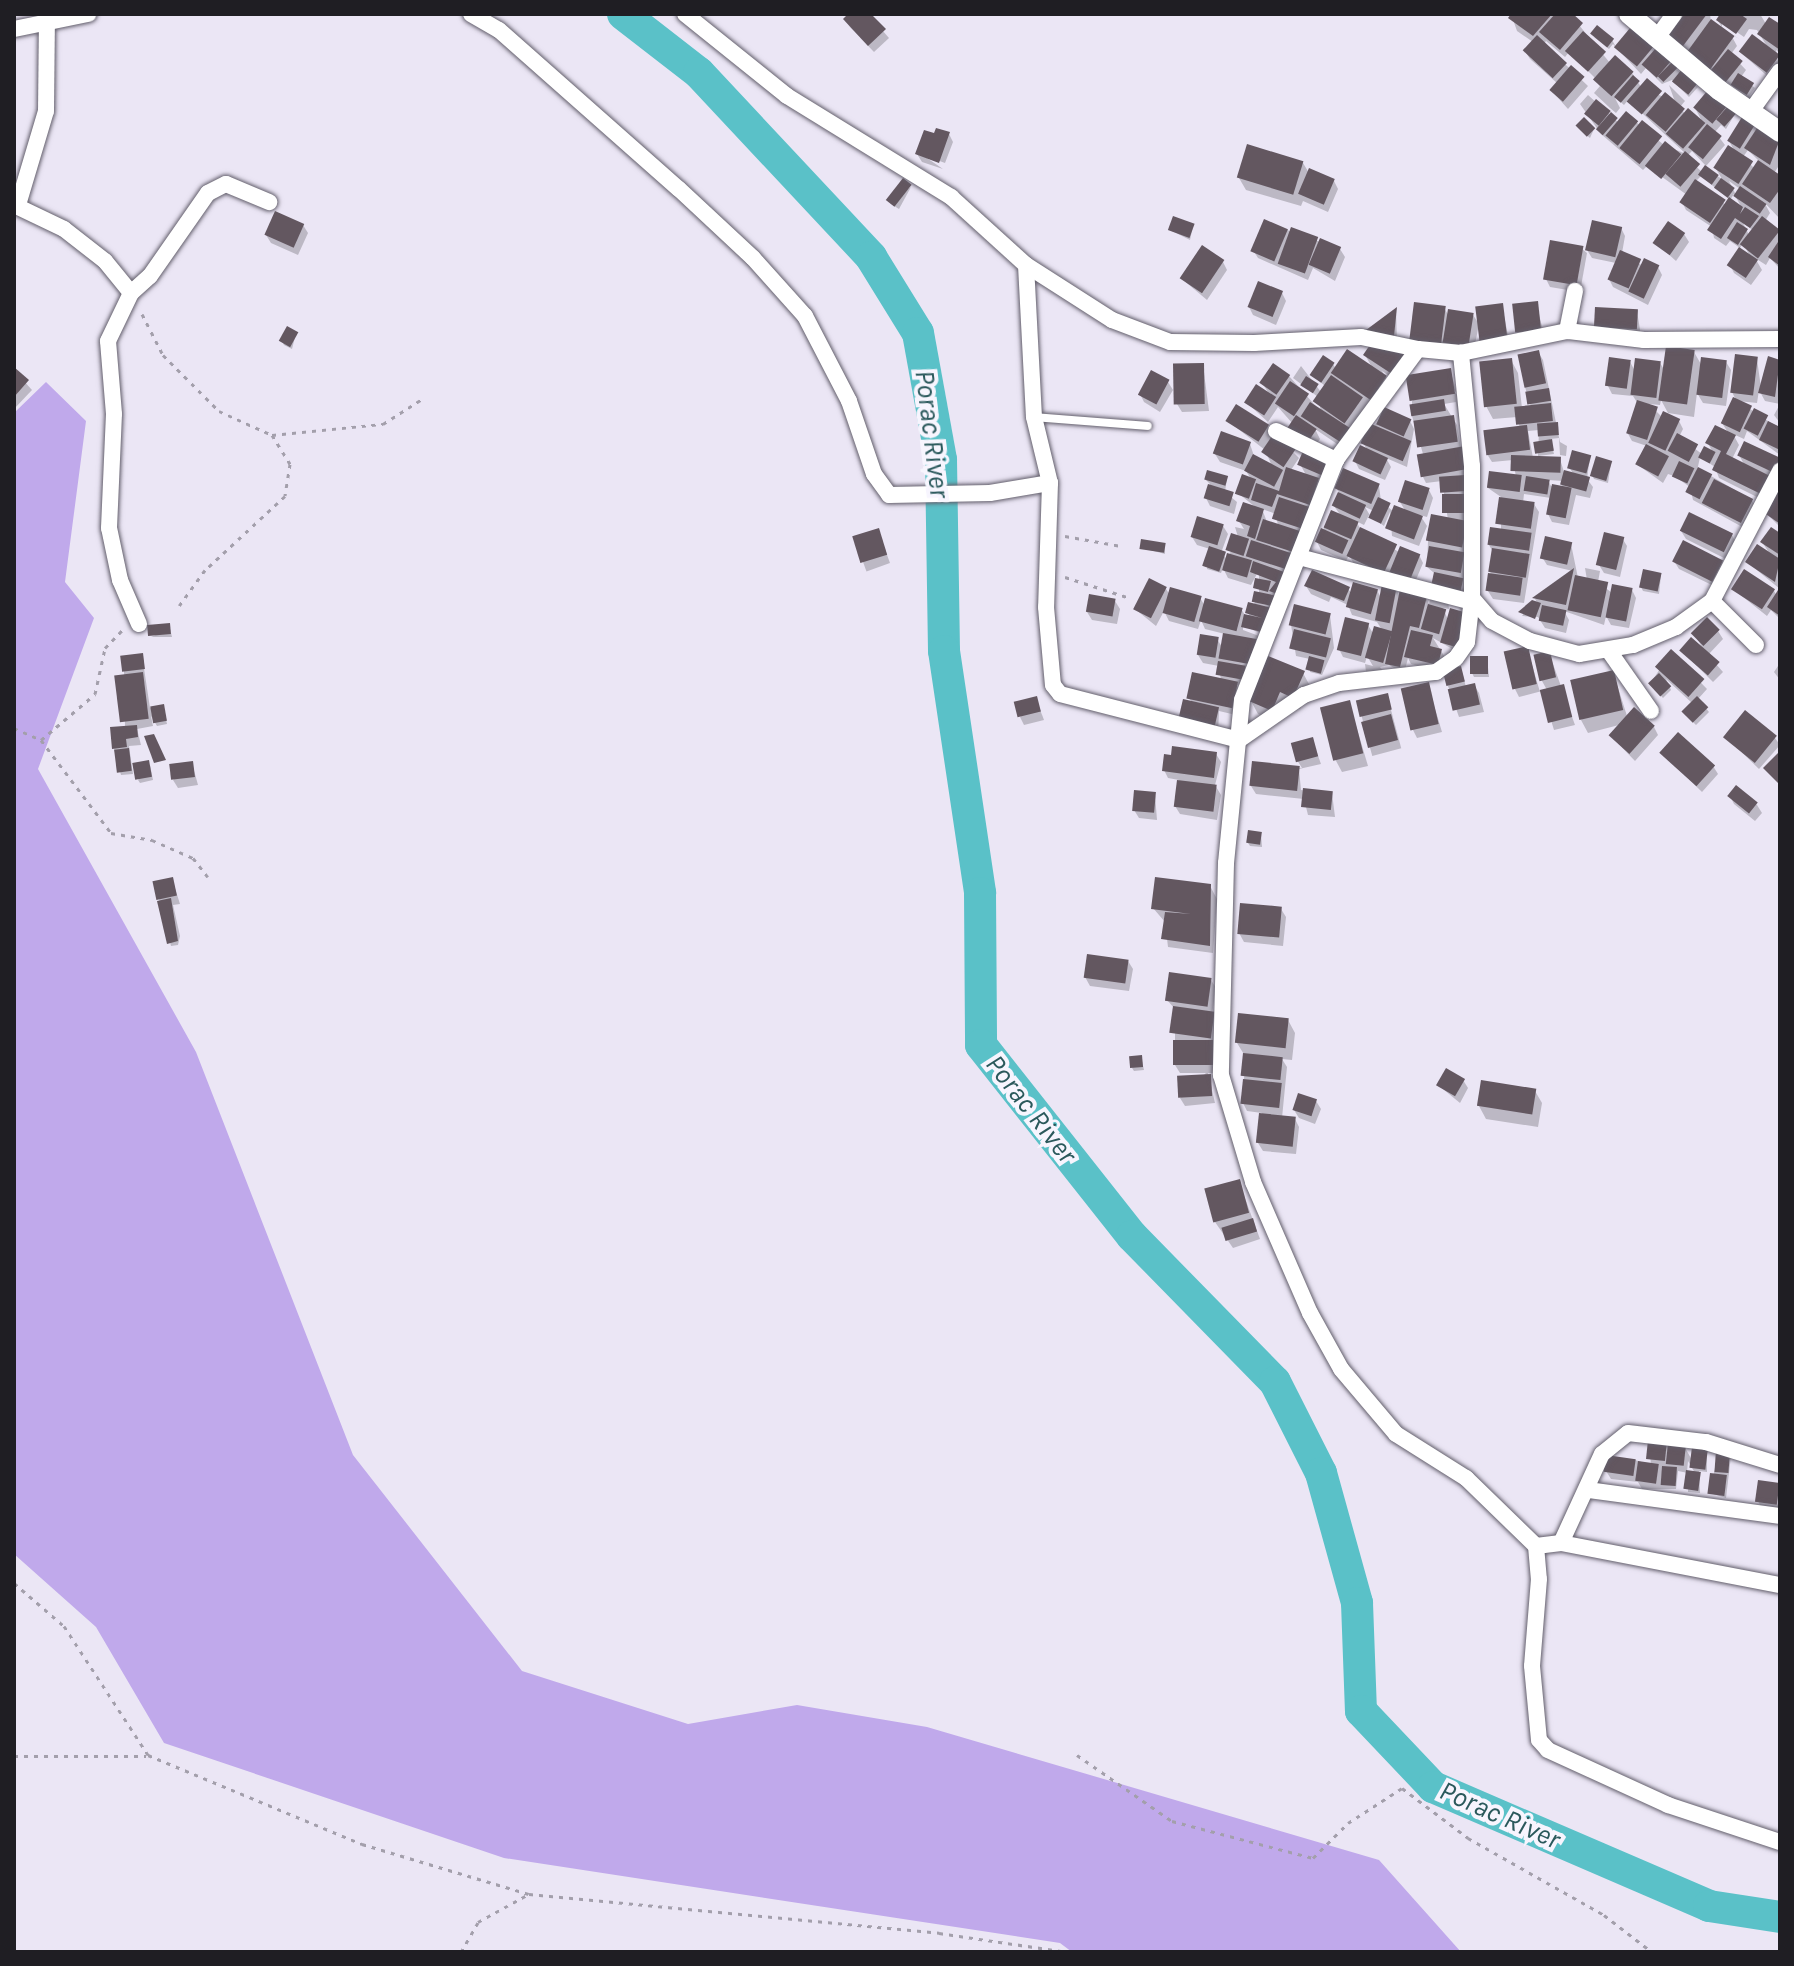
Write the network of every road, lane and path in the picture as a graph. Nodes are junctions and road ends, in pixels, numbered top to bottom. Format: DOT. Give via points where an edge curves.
graph roads {
  1 [pos="88,14"];
  2 [pos="471,14"];
  3 [pos="685,14"];
  4 [pos="1629,14"];
  5 [pos="1674,14"];
  6 [pos="47,22"];
  7 [pos="14,29"];
  8 [pos="1656,39"];
  9 [pos="1780,71"];
  10 [pos="1751,111"];
  11 [pos="1780,132"];
  12 [pos="269,202"];
  13 [pos="16,205"];
  14 [pos="1026,265"];
  15 [pos="1575,291"];
  16 [pos="131,293"];
  17 [pos="1567,331"];
  18 [pos="1780,339"];
  19 [pos="1418,349"];
  20 [pos="1461,353"];
  21 [pos="422,399"];
  22 [pos="1034,417"];
  23 [pos="1148,426"];
  24 [pos="1276,431"];
  25 [pos="272,435"];
  26 [pos="1336,460"];
  27 [pos="1780,471"];
  28 [pos="1050,483"];
  29 [pos="1046,532"];
  30 [pos="1121,546"];
  31 [pos="1299,557"];
  32 [pos="1046,571"];
  33 [pos="1127,597"];
  34 [pos="1472,600"];
  35 [pos="1712,601"];
  36 [pos="179,606"];
  37 [pos="139,624"];
  38 [pos="1756,645"];
  39 [pos="1609,651"];
  40 [pos="1651,711"];
  41 [pos="14,728"];
  42 [pos="41,740"];
  43 [pos="1239,740"];
  44 [pos="208,877"];
  45 [pos="1780,1465"];
  46 [pos="1588,1490"];
  47 [pos="1780,1516"];
  48 [pos="1561,1543"];
  49 [pos="1536,1546"];
  50 [pos="14,1583"];
  51 [pos="1780,1585"];
  52 [pos="148,1755"];
  53 [pos="1077,1755"];
  54 [pos="14,1756"];
  55 [pos="1780,1842"];
  56 [pos="529,1894"];
  57 [pos="461,1952"];
  58 [pos="1068,1952"];
  59 [pos="1652,1952"];
  1 -- 6 [label="street"];
  2 -- 28 [label="street" via="499,30 679,189 805,316 849,401 874,474 889,495 990,493"];
  3 -- 14 [label="street" via="787,96 951,197"];
  4 -- 8 [label="street"];
  5 -- 8 [label="street"];
  6 -- 7 [label="street"];
  6 -- 13 [label="street" via="46,111"];
  8 -- 10 [label="street"];
  9 -- 10 [label="street"];
  10 -- 11 [label="street"];
  12 -- 16 [label="street" via="226,184 208,193 150,276"];
  13 -- 16 [label="street" via="74,237 105,261"];
  14 -- 19 [label="street" via="1112,320 1170,342 1361,337"];
  14 -- 22 [label="street"];
  15 -- 17 [label="street"];
  16 -- 25 [label="path" via="163,355 219,411"];
  16 -- 37 [label="street" via="108,341 114,414 109,528 120,580"];
  17 -- 18 [label="street" via="1644,340"];
  17 -- 20 [label="street"];
  19 -- 20 [label="street"];
  19 -- 26 [label="street"];
  20 -- 34 [label="street" via="1472,466"];
  21 -- 25 [label="path" via="383,424"];
  22 -- 23 [label="lane"];
  22 -- 28 [label="street"];
  24 -- 26 [label="street"];
  25 -- 36 [label="path" via="290,464 285,496 205,570"];
  26 -- 31 [label="street"];
  27 -- 35 [label="street"];
  28 -- 29 [label="street"];
  29 -- 30 [label="path"];
  29 -- 32 [label="street"];
  31 -- 34 [label="street"];
  31 -- 43 [label="street" via="1242,700"];
  32 -- 33 [label="path"];
  32 -- 43 [label="street" via="1053,685 1060,694"];
  34 -- 39 [label="street" via="1492,621 1530,641 1579,654"];
  34 -- 43 [label="street" via="1467,642 1436,672 1339,683 1304,695"];
  35 -- 38 [label="street"];
  35 -- 39 [label="street" via="1676,627"];
  37 -- 42 [label="path" via="120,630 105,648 95,694"];
  39 -- 40 [label="street"];
  41 -- 42 [label="path"];
  42 -- 44 [label="path" via="111,833 152,840 193,858"];
  43 -- 49 [label="street" via="1226,863 1221,1075 1253,1182 1310,1313 1364,1400 1396,1434 1466,1478"];
  45 -- 46 [label="street" via="1692,1439 1628,1433 1602,1454"];
  46 -- 47 [label="street"];
  46 -- 48 [label="street"];
  48 -- 49 [label="street"];
  48 -- 51 [label="street"];
  49 -- 55 [label="street" via="1539,1579 1532,1666 1539,1740 1548,1750 1668,1805"];
  50 -- 52 [label="path" via="64,1626"];
  52 -- 54 [label="path"];
  52 -- 56 [label="path" via="362,1844"];
  53 -- 59 [label="path" via="1172,1821 1313,1858 1348,1823 1402,1788 1468,1838 1604,1915"];
  56 -- 57 [label="path" via="478,1922"];
  56 -- 58 [label="path" via="939,1933"];
}
